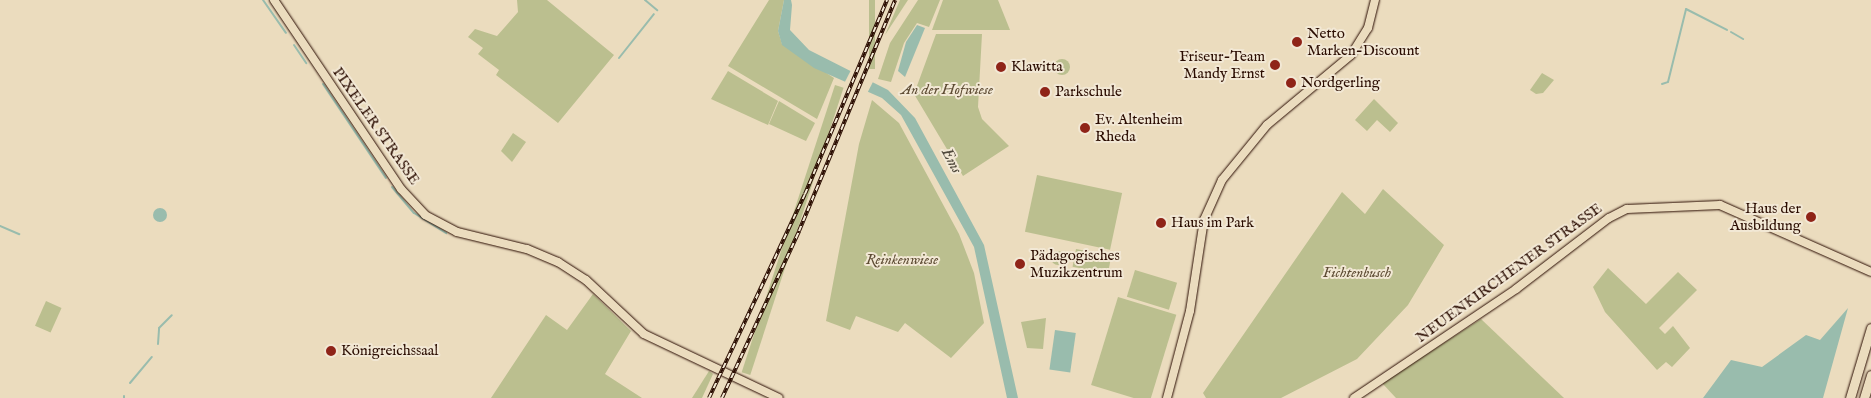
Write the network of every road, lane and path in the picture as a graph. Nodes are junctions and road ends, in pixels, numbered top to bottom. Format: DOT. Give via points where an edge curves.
graph roads {
  1 [pos="274,0"];
  2 [pos="1375,0"];
  3 [pos="1871,272"];
  4 [pos="1871,328"];
  5 [pos="1871,375"];
  6 [pos="779,398"];
  7 [pos="1167,398"];
  8 [pos="1354,398"];
  9 [pos="1850,398"];
  10 [pos="1864,398"];
  1 -- 6 [label="main road, PIXELER STRASSE" via="401,190 425,215 457,232 527,249 558,262 586,280 647,336"];
  2 -- 7 [label="main road" via="1368,28 1350,55 1267,124 1222,180 1204,220 1190,311"];
  3 -- 8 [label="main road, NEUENKIRCHENER STRASSE" via="1750,215 1710,204 1638,207 1615,214 1516,289"];
  4 -- 9 [label="highway"];
  5 -- 10 [label="highway"];
}
